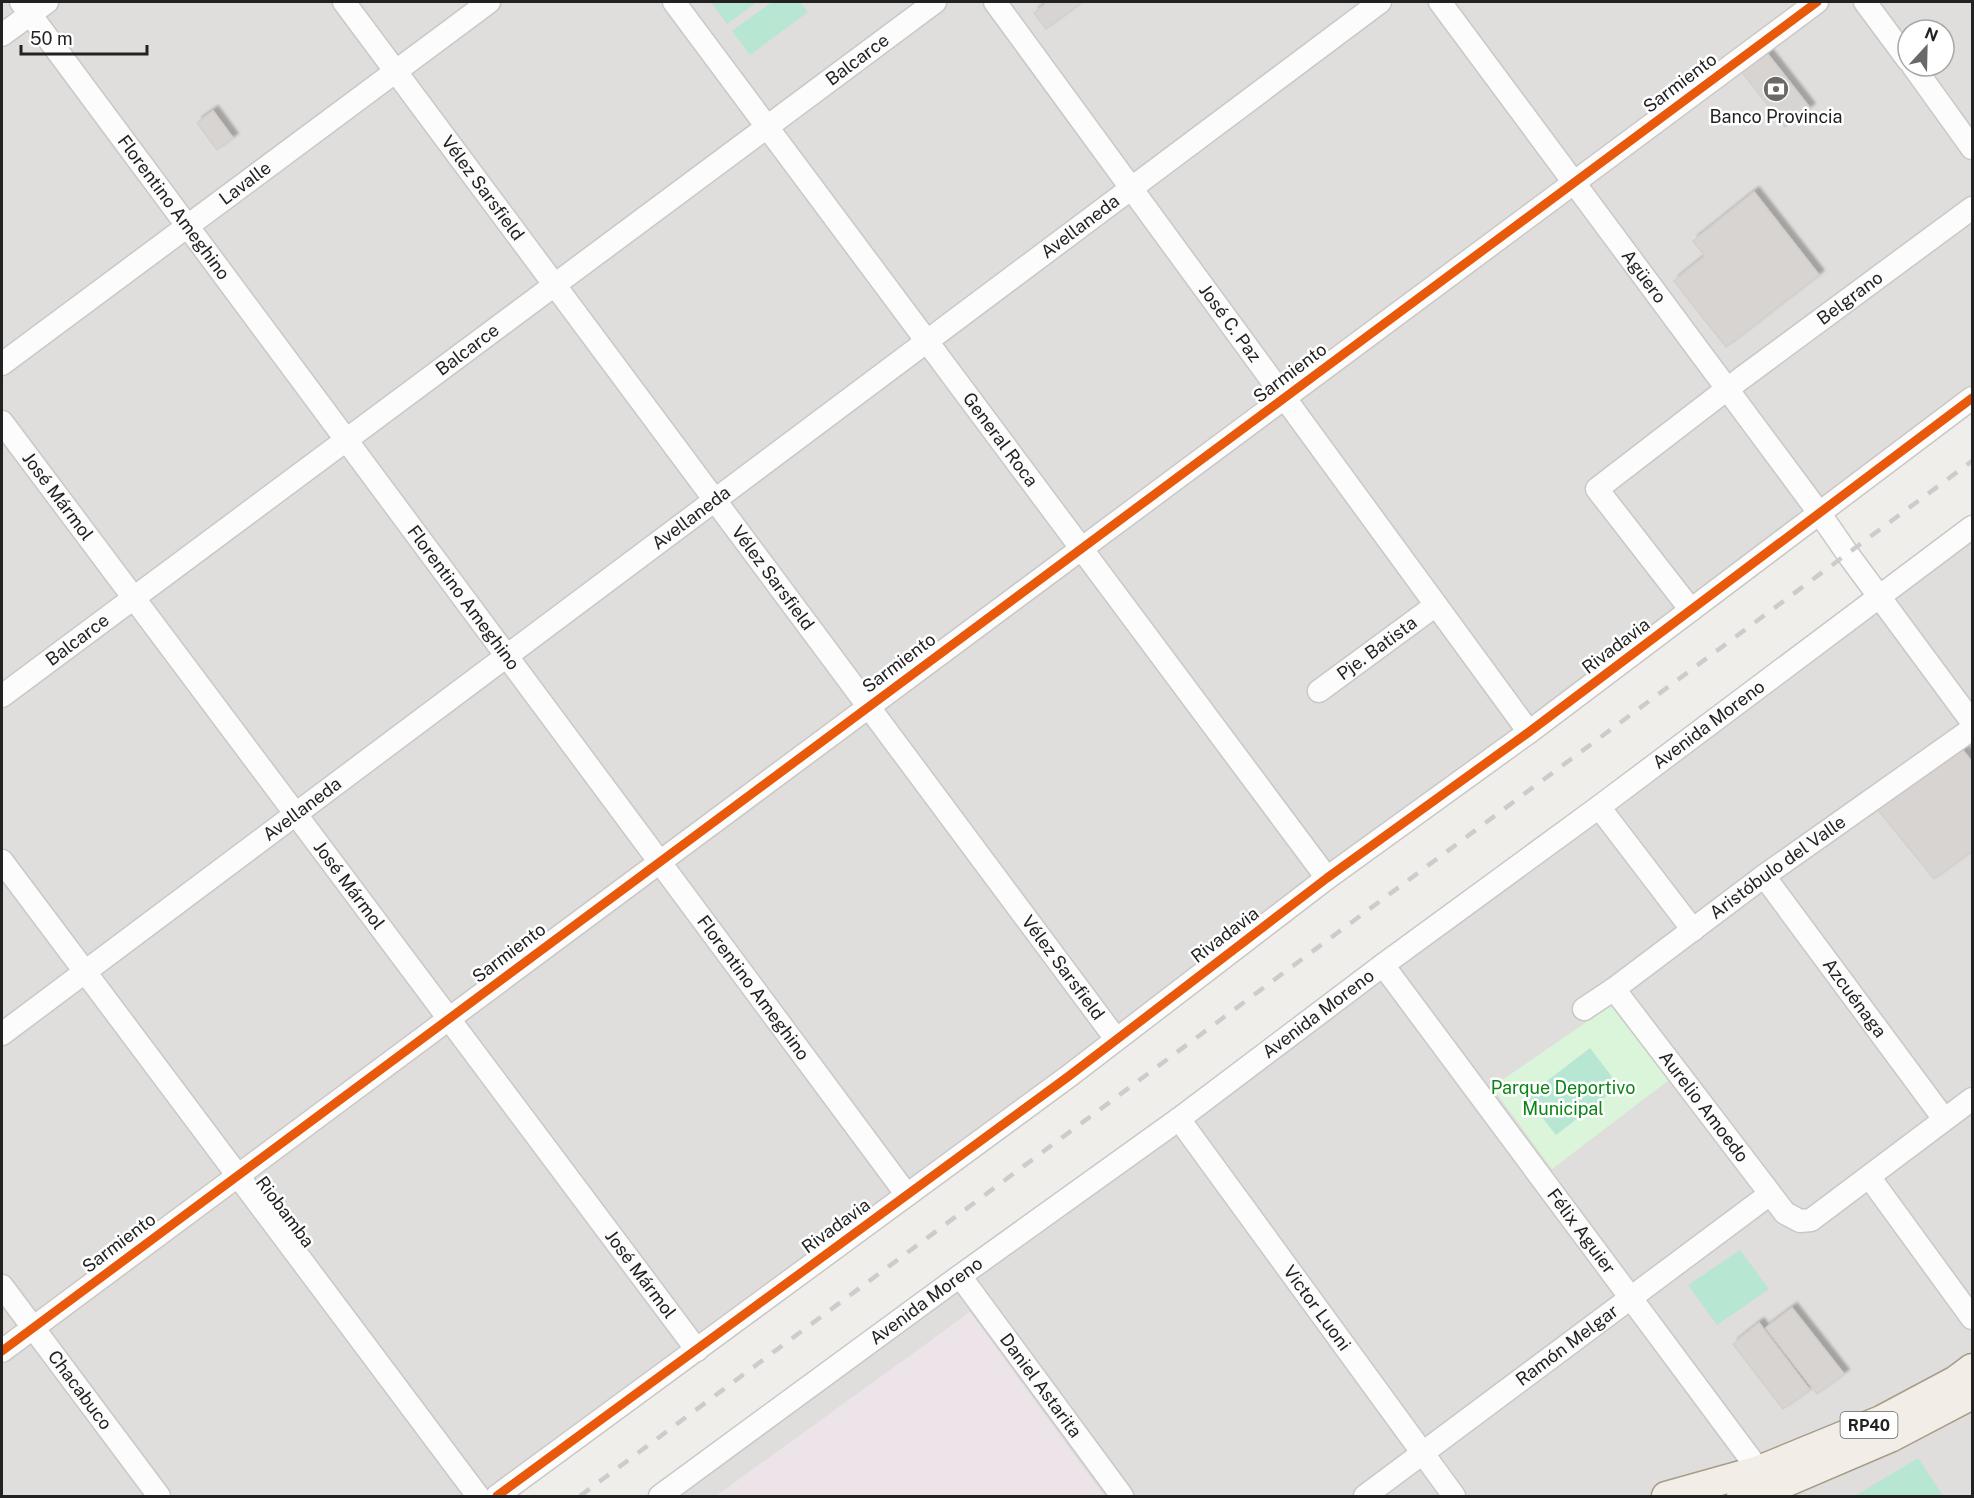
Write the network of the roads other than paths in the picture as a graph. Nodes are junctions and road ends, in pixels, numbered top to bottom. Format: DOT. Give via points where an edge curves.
graph roads {
  1 [pos="344,2"];
  2 [pos="489,2"];
  3 [pos="674,2"];
  4 [pos="935,2"];
  5 [pos="995,2"];
  6 [pos="1380,2"];
  7 [pos="1440,2"];
  8 [pos="1817,2"];
  9 [pos="1866,2"];
  10 [pos="33,6"];
  11 [pos="2,35"];
  12 [pos="1896,43"];
  13 [pos="396,71"];
  14 [pos="1921,78"];
  15 [pos="767,127"];
  16 [pos="1972,148"];
  17 [pos="1574,182"];
  18 [pos="1131,188"];
  19 [pos="1972,208"];
  20 [pos="188,226"];
  21 [pos="555,284"];
  22 [pos="926,341"];
  23 [pos="2,364"];
  24 [pos="1727,389"];
  25 [pos="1284,398"];
  26 [pos="1972,398"];
  27 [pos="2,422"];
  28 [pos="346,440"];
  29 [pos="714,500"];
  30 [pos="1820,514"];
  31 [pos="1972,527"];
  32 [pos="1081,549"];
  33 [pos="1879,597"];
  34 [pos="134,598"];
  35 [pos="1436,605"];
  36 [pos="1691,610"];
  37 [pos="506,656"];
  38 [pos="1319,691"];
  39 [pos="2,696"];
  40 [pos="868,706"];
  41 [pos="1972,722"];
  42 [pos="1972,729"];
  43 [pos="1529,732"];
  44 [pos="1599,807"];
  45 [pos="295,814"];
  46 [pos="2,861"];
  47 [pos="659,862"];
  48 [pos="1764,876"];
  49 [pos="1327,878"];
  50 [pos="1693,930"];
  51 [pos="1383,965"];
  52 [pos="84,972"];
  53 [pos="1614,989"];
  54 [pos="1584,1009"];
  55 [pos="449,1018"];
  56 [pos="2,1034"];
  57 [pos="1116,1040"];
  58 [pos="1972,1099"];
  59 [pos="1179,1119"];
  60 [pos="1944,1119"];
  61 [pos="237,1176"];
  62 [pos="1870,1178"];
  63 [pos="1770,1194"];
  64 [pos="906,1195"];
  65 [pos="960,1276"];
  66 [pos="2,1286"];
  67 [pos="1633,1298"];
  68 [pos="1972,1318"];
  69 [pos="33,1328"];
  70 [pos="697,1350"];
  71 [pos="2,1351"];
  72 [pos="1972,1368"];
  73 [pos="1972,1395"];
  74 [pos="1423,1452"];
  75 [pos="1770,1485"];
  76 [pos="159,1497"];
  77 [pos="478,1497"];
  78 [pos="496,1497"];
  79 [pos="660,1497"];
  80 [pos="1122,1497"];
  81 [pos="1365,1497"];
  82 [pos="1454,1497"];
  83 [pos="1666,1497"];
  84 [pos="1741,1497"];
  1 -- 13 [label="street, Vélez Sarsfield"];
  2 -- 13 [label="street, Lavalle"];
  3 -- 15 [label="street, General Roca"];
  4 -- 15 [label="street, Balcarce"];
  5 -- 18 [label="street, José C. Paz"];
  6 -- 18 [label="street, Avellaneda"];
  7 -- 17 [label="street, Agüero"];
  8 -- 17 [label="street, Sarmiento"];
  9 -- 12 [label="street"];
  10 -- 11 [label="street"];
  10 -- 20 [label="street, Florentino Ameghino"];
  13 -- 20 [label="street, Lavalle"];
  13 -- 21 [label="street, Vélez Sarsfield"];
  14 -- 16 [label="street"];
  15 -- 21 [label="street, Balcarce"];
  15 -- 22 [label="street, General Roca"];
  17 -- 24 [label="street, Agüero"];
  17 -- 25 [label="street, Sarmiento"];
  18 -- 22 [label="street, Avellaneda"];
  18 -- 25 [label="street, José C. Paz"];
  19 -- 24 [label="street, Belgrano"];
  20 -- 23 [label="street, Lavalle"];
  20 -- 28 [label="street, Florentino Ameghino"];
  21 -- 28 [label="street, Balcarce"];
  21 -- 29 [label="street, Vélez Sarsfield"];
  22 -- 29 [label="street, Avellaneda"];
  22 -- 32 [label="street, General Roca"];
  24 -- 30 [label="street, Agüero"];
  24 -- 36 [label="street, Belgrano" via="1596,489"];
  25 -- 32 [label="street, Sarmiento"];
  25 -- 35 [label="street, José C. Paz"];
  26 -- 30 [label="street, Rivadavia"];
  27 -- 34 [label="street, José Mármol"];
  28 -- 34 [label="street, Balcarce"];
  28 -- 37 [label="street, Florentino Ameghino"];
  29 -- 37 [label="street, Avellaneda"];
  29 -- 40 [label="street, Vélez Sarsfield"];
  30 -- 33 [label="street, Agüero"];
  30 -- 36 [label="street, Rivadavia"];
  31 -- 33 [label="street, Avenida Moreno"];
  32 -- 40 [label="street, Sarmiento"];
  32 -- 49 [label="street, General Roca"];
  33 -- 41 [label="street, Agüero"];
  33 -- 44 [label="street, Avenida Moreno"];
  34 -- 39 [label="street, Balcarce"];
  34 -- 45 [label="street, José Mármol"];
  35 -- 38 [label="street, Pje. Batista"];
  35 -- 43 [label="street, José C. Paz"];
  36 -- 43 [label="street, Rivadavia"];
  37 -- 45 [label="street, Avellaneda"];
  37 -- 47 [label="street, Florentino Ameghino"];
  40 -- 47 [label="street, Sarmiento"];
  40 -- 57 [label="street, Vélez Sarsfield"];
  42 -- 48 [label="street, Aristóbulo del Valle"];
  43 -- 49 [label="street, Rivadavia"];
  44 -- 50 [label="street"];
  44 -- 51 [label="street, Avenida Moreno"];
  45 -- 52 [label="street, Avellaneda"];
  45 -- 55 [label="street, José Mármol"];
  46 -- 52 [label="street, Riobamba"];
  47 -- 55 [label="street, Sarmiento"];
  47 -- 64 [label="street, Florentino Ameghino"];
  48 -- 50 [label="street, Aristóbulo del Valle"];
  48 -- 60 [label="street, Azcuénaga"];
  49 -- 57 [label="street, Rivadavia"];
  50 -- 53 [label="street, Aristóbulo del Valle"];
  51 -- 59 [label="street, Avenida Moreno"];
  51 -- 67 [label="street, Félix Aguier"];
  52 -- 56 [label="street, Avellaneda"];
  52 -- 61 [label="street, Riobamba"];
  53 -- 54 [label="street, Aristóbulo del Valle"];
  53 -- 63 [label="street, Aurelio Amoedo"];
  55 -- 61 [label="street, Sarmiento"];
  55 -- 70 [label="street, José Mármol"];
  57 -- 64 [label="street, Rivadavia"];
  58 -- 60 [label="street"];
  59 -- 65 [label="street, Avenida Moreno"];
  59 -- 74 [label="street, Victor Luoni"];
  60 -- 62 [label="street"];
  61 -- 69 [label="street, Sarmiento"];
  61 -- 77 [label="street, Riobamba"];
  62 -- 63 [label="street, Aurelio Amoedo" via="1812,1220 1800,1221 1785,1213"];
  62 -- 68 [label="street"];
  63 -- 67 [label="street, Ramón Melgar"];
  64 -- 70 [label="street, Rivadavia"];
  65 -- 79 [label="street, Avenida Moreno"];
  65 -- 80 [label="street, Daniel Astarita"];
  66 -- 69 [label="street, Chacabuco"];
  67 -- 74 [label="street, Ramón Melgar"];
  67 -- 75 [label="street, Félix Aguier"];
  69 -- 71 [label="street, Sarmiento"];
  69 -- 76 [label="street, Chacabuco"];
  70 -- 78 [label="street, Rivadavia"];
  72 -- 75 [label="main road, RP40"];
  73 -- 75 [label="main road, RP40" via="1890,1438"];
  74 -- 81 [label="street, Ramón Melgar"];
  74 -- 82 [label="street, Victor Luoni"];
  75 -- 83 [label="main road, RP40"];
  75 -- 84 [label="main road, RP40"];
}
